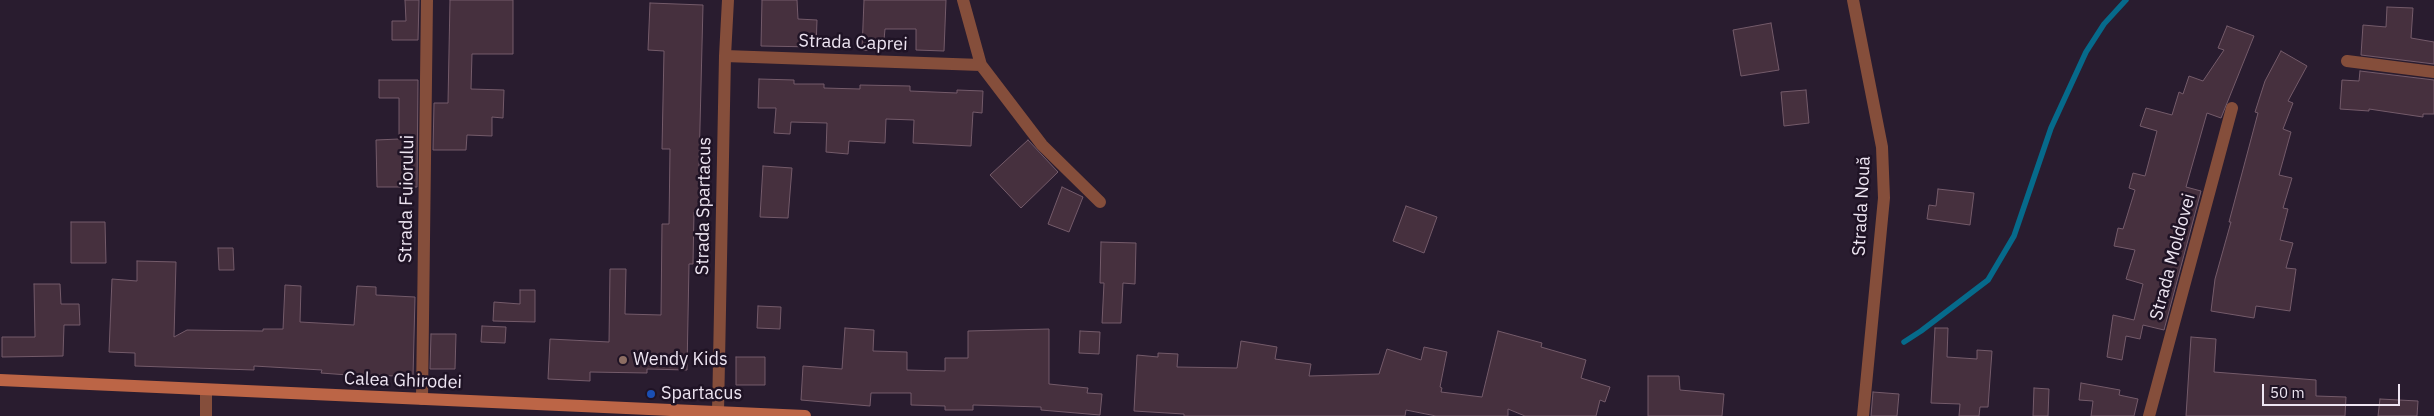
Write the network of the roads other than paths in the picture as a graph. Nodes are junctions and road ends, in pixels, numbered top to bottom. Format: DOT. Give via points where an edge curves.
graph roads {
  1 [pos="427,0"];
  2 [pos="728,0"];
  3 [pos="963,0"];
  4 [pos="1853,0"];
  5 [pos="725,56"];
  6 [pos="2347,61"];
  7 [pos="981,65"];
  8 [pos="2434,72"];
  9 [pos="2232,108"];
  10 [pos="1100,202"];
  11 [pos="0,380"];
  12 [pos="206,390"];
  13 [pos="422,399"];
  14 [pos="566,411"];
  15 [pos="718,412"];
  16 [pos="206,416"];
  17 [pos="805,416"];
  18 [pos="1863,416"];
  19 [pos="2149,416"];
  1 -- 13 [label="street, Strada Fuiorului"];
  2 -- 5 [label="street, Strada Spartacus"];
  3 -- 7 [label="street"];
  4 -- 18 [label="street, Strada Nouă" via="1882,147 1884,189"];
  5 -- 7 [label="street, Strada Caprei"];
  5 -- 15 [label="street, Strada Spartacus"];
  6 -- 8 [label="street"];
  7 -- 10 [label="street" via="1042,145"];
  9 -- 19 [label="street, Strada Moldovei"];
  11 -- 12 [label="street, Calea Ghirodei"];
  12 -- 13 [label="street, Calea Ghirodei"];
  12 -- 16 [label="street"];
  13 -- 14 [label="street, Calea Ghirodei"];
  14 -- 15 [label="street, Calea Ghirodei"];
  15 -- 17 [label="street, Calea Ghirodei"];
}
